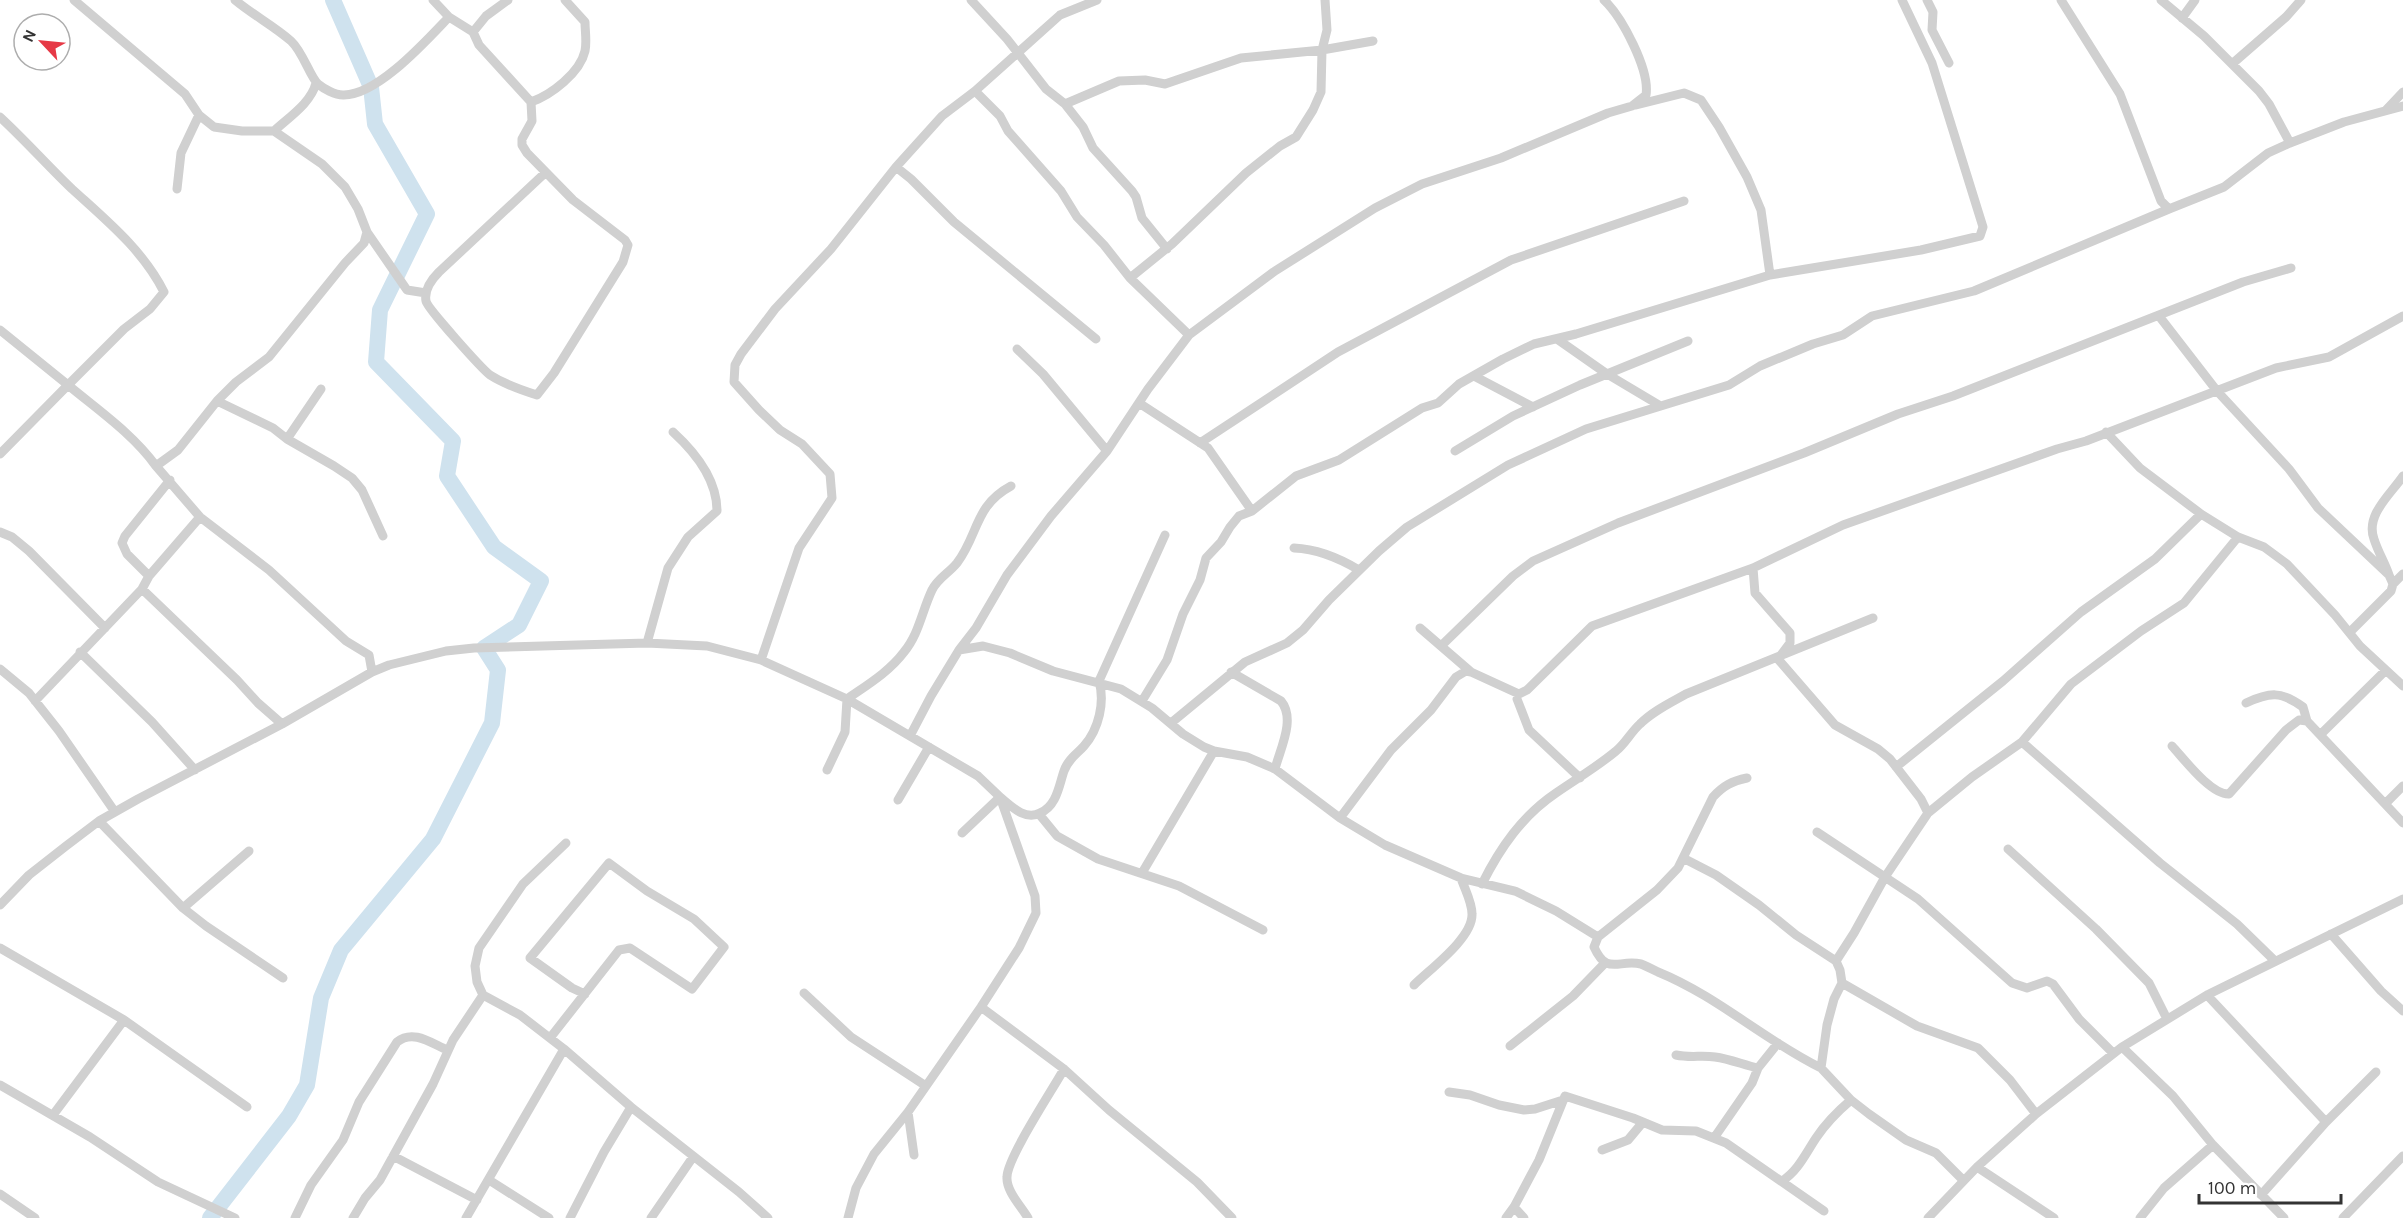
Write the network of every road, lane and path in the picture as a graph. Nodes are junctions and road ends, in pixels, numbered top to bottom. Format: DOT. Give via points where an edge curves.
graph roads {
  1 [pos="74,0"];
  2 [pos="235,0"];
  3 [pos="432,0"];
  4 [pos="507,0"];
  5 [pos="565,0"];
  6 [pos="971,0"];
  7 [pos="1097,0"];
  8 [pos="1325,0"];
  9 [pos="1604,0"];
  10 [pos="1902,0"];
  11 [pos="1927,0"];
  12 [pos="2061,0"];
  13 [pos="2161,0"];
  14 [pos="2195,0"];
  15 [pos="2301,0"];
  16 [pos="449,17"];
  17 [pos="2182,18"];
  18 [pos="473,32"];
  19 [pos="1373,41"];
  20 [pos="1322,50"];
  21 [pos="1018,54"];
  22 [pos="1949,63"];
  23 [pos="2232,64"];
  24 [pos="316,83"];
  25 [pos="975,91"];
  26 [pos="2403,92"];
  27 [pos="531,102"];
  28 [pos="1065,104"];
  29 [pos="1632,106"];
  30 [pos="2403,106"];
  31 [pos="2384,112"];
  32 [pos="199,115"];
  33 [pos="0,117"];
  34 [pos="274,131"];
  35 [pos="2290,143"];
  36 [pos="896,167"];
  37 [pos="545,173"];
  38 [pos="177,189"];
  39 [pos="1684,201"];
  40 [pos="2169,209"];
  41 [pos="367,232"];
  42 [pos="1167,249"];
  43 [pos="2290,268"];
  44 [pos="1770,275"];
  45 [pos="1130,278"];
  46 [pos="426,293"];
  47 [pos="2159,316"];
  48 [pos="2403,316"];
  49 [pos="0,330"];
  50 [pos="1189,335"];
  51 [pos="1096,339"];
  52 [pos="1557,339"];
  53 [pos="1688,341"];
  54 [pos="1017,350"];
  55 [pos="1607,374"];
  56 [pos="1474,376"];
  57 [pos="68,385"];
  58 [pos="321,389"];
  59 [pos="2217,391"];
  60 [pos="217,401"];
  61 [pos="1139,403"];
  62 [pos="1659,405"];
  63 [pos="1533,406"];
  64 [pos="673,432"];
  65 [pos="2106,432"];
  66 [pos="287,439"];
  67 [pos="1200,443"];
  68 [pos="1107,451"];
  69 [pos="1455,451"];
  70 [pos="0,454"];
  71 [pos="156,466"];
  72 [pos="2403,476"];
  73 [pos="170,480"];
  74 [pos="1011,486"];
  75 [pos="1252,511"];
  76 [pos="2201,514"];
  77 [pos="200,517"];
  78 [pos="0,532"];
  79 [pos="1165,535"];
  80 [pos="383,536"];
  81 [pos="2238,537"];
  82 [pos="1294,548"];
  83 [pos="1754,568"];
  84 [pos="1359,570"];
  85 [pos="2403,574"];
  86 [pos="149,576"];
  87 [pos="2391,580"];
  88 [pos="142,589"];
  89 [pos="1873,618"];
  90 [pos="105,628"];
  91 [pos="1420,628"];
  92 [pos="2350,632"];
  93 [pos="647,643"];
  94 [pos="1441,646"];
  95 [pos="959,650"];
  96 [pos="80,652"];
  97 [pos="1777,658"];
  98 [pos="761,660"];
  99 [pos="1,671"];
  100 [pos="2385,671"];
  101 [pos="372,672"];
  102 [pos="1231,672"];
  103 [pos="1471,672"];
  104 [pos="1099,681"];
  105 [pos="2403,686"];
  106 [pos="848,699"];
  107 [pos="1517,699"];
  108 [pos="35,701"];
  109 [pos="1142,701"];
  110 [pos="2246,703"];
  111 [pos="2307,721"];
  112 [pos="1171,723"];
  113 [pos="282,724"];
  114 [pos="2321,734"];
  115 [pos="910,736"];
  116 [pos="2022,742"];
  117 [pos="2172,746"];
  118 [pos="929,747"];
  119 [pos="1214,751"];
  120 [pos="1896,766"];
  121 [pos="1275,769"];
  122 [pos="195,770"];
  123 [pos="827,770"];
  124 [pos="1580,778"];
  125 [pos="1748,778"];
  126 [pos="2403,786"];
  127 [pos="1000,797"];
  128 [pos="898,800"];
  129 [pos="2386,803"];
  130 [pos="115,812"];
  131 [pos="1928,813"];
  132 [pos="1039,814"];
  133 [pos="1340,818"];
  134 [pos="99,821"];
  135 [pos="2403,823"];
  136 [pos="1817,832"];
  137 [pos="962,833"];
  138 [pos="566,843"];
  139 [pos="2008,849"];
  140 [pos="249,851"];
  141 [pos="1683,858"];
  142 [pos="1142,873"];
  143 [pos="1885,877"];
  144 [pos="1461,878"];
  145 [pos="1482,884"];
  146 [pos="2403,899"];
  147 [pos="0,905"];
  148 [pos="183,908"];
  149 [pos="1263,930"];
  150 [pos="2331,934"];
  151 [pos="1598,937"];
  152 [pos="0,948"];
  153 [pos="2275,961"];
  154 [pos="1836,962"];
  155 [pos="1605,963"];
  156 [pos="283,978"];
  157 [pos="1842,983"];
  158 [pos="1414,985"];
  159 [pos="572,988"];
  160 [pos="804,993"];
  161 [pos="585,994"];
  162 [pos="483,995"];
  163 [pos="2208,995"];
  164 [pos="576,1004"];
  165 [pos="981,1007"];
  166 [pos="2403,1011"];
  167 [pos="2167,1019"];
  168 [pos="124,1020"];
  169 [pos="550,1038"];
  170 [pos="1778,1043"];
  171 [pos="1510,1046"];
  172 [pos="2122,1047"];
  173 [pos="564,1048"];
  174 [pos="447,1050"];
  175 [pos="2113,1053"];
  176 [pos="1676,1055"];
  177 [pos="1758,1068"];
  178 [pos="1821,1068"];
  179 [pos="1064,1069"];
  180 [pos="2376,1072"];
  181 [pos="0,1085"];
  182 [pos="926,1086"];
  183 [pos="1449,1092"];
  184 [pos="1563,1100"];
  185 [pos="1851,1100"];
  186 [pos="247,1107"];
  187 [pos="631,1107"];
  188 [pos="909,1112"];
  189 [pos="2036,1114"];
  190 [pos="53,1115"];
  191 [pos="1644,1122"];
  192 [pos="2326,1122"];
  193 [pos="1714,1138"];
  194 [pos="2213,1145"];
  195 [pos="1602,1150"];
  196 [pos="914,1155"];
  197 [pos="393,1156"];
  198 [pos="2403,1156"];
  199 [pos="693,1157"];
  200 [pos="1977,1167"];
  201 [pos="489,1180"];
  202 [pos="1963,1180"];
  203 [pos="1782,1181"];
  204 [pos="0,1194"];
  205 [pos="2261,1195"];
  206 [pos="477,1200"];
  207 [pos="1514,1207"];
  208 [pos="1824,1211"];
  209 [pos="35,1218"];
  210 [pos="235,1218"];
  211 [pos="295,1218"];
  212 [pos="353,1218"];
  213 [pos="466,1218"];
  214 [pos="549,1218"];
  215 [pos="570,1218"];
  216 [pos="651,1218"];
  217 [pos="768,1218"];
  218 [pos="848,1218"];
  219 [pos="1028,1218"];
  220 [pos="1232,1218"];
  221 [pos="1506,1218"];
  222 [pos="1524,1218"];
  223 [pos="1928,1218"];
  224 [pos="2054,1218"];
  225 [pos="2140,1218"];
  226 [pos="2284,1218"];
  227 [pos="2343,1218"];
  1 -- 32 [label="street" via="185,94"];
  2 -- 24 [label="street" via="292,43"];
  3 -- 16 [label="street"];
  4 -- 18 [label="street"];
  5 -- 27 [label="street" via="585,22 585,51 562,82 543,98"];
  6 -- 21 [label="street"];
  7 -- 21 [label="street" via="1060,15"];
  8 -- 20 [label="street" via="1327,30"];
  9 -- 29 [label="street" via="1626,32 1648,83 1646,95"];
  10 -- 44 [label="street" via="1932,63 1983,227 1980,236"];
  11 -- 22 [label="street" via="1934,12 1932,30"];
  12 -- 40 [label="street" via="2120,94 2161,201"];
  13 -- 17 [label="street"];
  14 -- 17 [label="street"];
  15 -- 23 [label="street"];
  16 -- 18 [label="street"];
  16 -- 24 [label="street" via="371,87 343,95"];
  17 -- 23 [label="street"];
  18 -- 27 [label="street" via="479,45"];
  19 -- 20 [label="street"];
  20 -- 28 [label="street" via="1241,58 1165,84 1119,81"];
  20 -- 42 [label="street" via="1321,92 1296,137 1246,173"];
  21 -- 25 [label="street"];
  21 -- 28 [label="street" via="1046,89"];
  23 -- 35 [label="street" via="2269,104"];
  24 -- 34 [label="street" via="308,99"];
  25 -- 36 [label="street" via="942,116"];
  25 -- 45 [label="street" via="1000,116 1008,131 1061,191 1077,217"];
  26 -- 31 [label="street"];
  27 -- 37 [label="street" via="532,121 522,145"];
  28 -- 42 [label="street" via="1093,148 1132,190 1142,218"];
  29 -- 44 [label="street" via="1684,93 1701,100 1748,177 1761,210"];
  29 -- 50 [label="street" via="1501,158 1422,184 1375,208 1275,271"];
  30 -- 31 [label="street"];
  31 -- 35 [label="street" via="2344,122"];
  32 -- 34 [label="street" via="214,127"];
  32 -- 38 [label="street" via="181,153"];
  33 -- 57 [label="street" via="111,223 155,275 164,292"];
  34 -- 41 [label="street" via="334,175 358,209"];
  35 -- 40 [label="street" via="2268,153 2224,187"];
  36 -- 51 [label="street" via="954,222"];
  36 -- 98 [label="street" via="831,249 775,309 735,365 734,382 743,394 780,430 802,444 830,474 832,498 799,548"];
  37 -- 46 [label="street" via="439,272"];
  37 -- 46 [label="street" via="628,245 623,262 537,395 491,376 479,365 431,312"];
  39 -- 67 [label="street" via="1511,260 1338,352"];
  40 -- 62 [label="street" via="1974,291 1872,316 1843,335 1760,366 1729,385"];
  41 -- 46 [label="street" via="407,290"];
  41 -- 60 [label="street" via="363,243 269,357"];
  42 -- 45 [label="street"];
  43 -- 47 [label="street" via="2243,282"];
  44 -- 52 [label="street"];
  45 -- 50 [label="street"];
  47 -- 59 [label="street"];
  47 -- 94 [label="street" via="1618,523 1533,561"];
  48 -- 59 [label="street" via="2329,357 2276,368"];
  49 -- 57 [label="street"];
  50 -- 61 [label="street"];
  52 -- 55 [label="street"];
  52 -- 56 [label="street" via="1534,344"];
  53 -- 55 [label="street"];
  54 -- 68 [label="street" via="1043,374"];
  55 -- 62 [label="street"];
  55 -- 63 [label="street"];
  56 -- 63 [label="street"];
  56 -- 75 [label="street" via="1438,403 1422,408 1340,460 1296,476"];
  57 -- 70 [label="street"];
  57 -- 71 [label="street"];
  58 -- 66 [label="street"];
  59 -- 65 [label="street"];
  59 -- 87 [label="street" via="2289,469 2318,508"];
  60 -- 66 [label="street"];
  60 -- 71 [label="street" via="178,450"];
  61 -- 67 [label="street"];
  61 -- 68 [label="street"];
  62 -- 84 [label="street" via="1586,429 1508,465 1407,527"];
  63 -- 69 [label="street"];
  64 -- 93 [label="street" via="693,451 709,476 717,511 688,537 668,568"];
  65 -- 76 [label="street" via="2140,468"];
  65 -- 83 [label="street" via="1843,525"];
  66 -- 80 [label="street" via="352,478 362,490"];
  67 -- 75 [label="street" via="1208,448"];
  68 -- 95 [label="street" via="1027,546"];
  71 -- 73 [label="street"];
  72 -- 87 [label="street" via="2376,514 2373,526 2372,536"];
  73 -- 77 [label="street"];
  73 -- 86 [label="street" via="122,543 127,554"];
  74 -- 106 [label="street" via="995,496 981,514 957,563 934,586 918,629 903,654"];
  75 -- 109 [label="street" via="1239,516 1206,558 1167,660"];
  76 -- 81 [label="street"];
  76 -- 120 [label="street" via="2155,559 2082,612"];
  77 -- 86 [label="street"];
  77 -- 101 [label="street" via="369,655"];
  78 -- 90 [label="street" via="29,551"];
  79 -- 104 [label="street"];
  81 -- 92 [label="street" via="2264,547 2287,564"];
  81 -- 116 [label="street" via="2184,603 2072,684"];
  82 -- 84 [label="street" via="1315,550"];
  83 -- 97 [label="street" via="1755,593 1790,633 1790,643"];
  83 -- 103 [label="street" via="1592,626 1527,690 1518,694"];
  84 -- 102 [label="street" via="1287,643"];
  85 -- 87 [label="street"];
  86 -- 88 [label="street"];
  87 -- 92 [label="street" via="2391,591"];
  88 -- 90 [label="street"];
  88 -- 113 [label="street"];
  89 -- 97 [label="street"];
  90 -- 96 [label="street"];
  91 -- 94 [label="street"];
  92 -- 100 [label="street"];
  93 -- 98 [label="street" via="707,646"];
  93 -- 101 [label="street" via="474,648 446,651"];
  94 -- 103 [label="street"];
  95 -- 104 [label="street" via="983,646 1072,676"];
  95 -- 115 [label="street"];
  96 -- 108 [label="street"];
  96 -- 122 [label="street"];
  97 -- 120 [label="street" via="1835,725 1878,749"];
  97 -- 124 [label="street" via="1686,694 1658,710 1640,723 1618,750"];
  98 -- 106 [label="street"];
  99 -- 108 [label="street"];
  100 -- 105 [label="street"];
  100 -- 114 [label="street"];
  101 -- 113 [label="street"];
  102 -- 112 [label="street"];
  102 -- 121 [label="street" via="1286,707 1288,717"];
  103 -- 133 [label="street" via="1456,677 1431,710 1391,750"];
  104 -- 109 [label="street"];
  104 -- 132 [label="street" via="1103,694 1097,721 1085,745 1068,764 1057,795"];
  106 -- 115 [label="street"];
  106 -- 123 [label="street" via="845,732"];
  107 -- 124 [label="street" via="1530,730"];
  108 -- 130 [label="street"];
  109 -- 112 [label="street"];
  110 -- 111 [label="street" via="2284,694 2303,706"];
  111 -- 114 [label="street"];
  111 -- 117 [label="street" via="2299,720 2286,730 2229,794 2212,789"];
  112 -- 119 [label="street"];
  113 -- 122 [label="street"];
  114 -- 129 [label="street"];
  115 -- 118 [label="street"];
  116 -- 131 [label="street"];
  116 -- 153 [label="street" via="2160,863 2237,924"];
  118 -- 127 [label="street" via="978,777"];
  118 -- 128 [label="street"];
  119 -- 121 [label="street" via="1247,757"];
  119 -- 142 [label="street"];
  120 -- 131 [label="street"];
  121 -- 133 [label="street"];
  122 -- 130 [label="street"];
  124 -- 145 [label="street" via="1554,794 1521,823 1497,854"];
  125 -- 141 [label="street" via="1734,780 1713,797"];
  126 -- 129 [label="street"];
  127 -- 132 [label="street" via="1022,813"];
  127 -- 137 [label="street"];
  127 -- 165 [label="street" via="1035,896 1036,913"];
  129 -- 135 [label="street"];
  130 -- 134 [label="street"];
  131 -- 143 [label="street"];
  132 -- 142 [label="street" via="1057,836 1098,858"];
  133 -- 144 [label="street" via="1385,845"];
  134 -- 147 [label="street" via="29,875"];
  134 -- 148 [label="street"];
  136 -- 143 [label="street"];
  138 -- 162 [label="street" via="522,884 479,948 475,966"];
  139 -- 167 [label="street" via="2149,983"];
  140 -- 148 [label="street"];
  141 -- 151 [label="street" via="1657,890"];
  141 -- 154 [label="street" via="1716,875"];
  142 -- 149 [label="street" via="1179,886"];
  143 -- 154 [label="street"];
  143 -- 175 [label="street" via="1918,899 2012,983 2027,988 2047,981 2053,984 2079,1019"];
  144 -- 145 [label="street"];
  144 -- 158 [label="street" via="1473,917 1466,935"];
  145 -- 151 [label="street" via="1515,891"];
  146 -- 150 [label="street"];
  148 -- 156 [label="street"];
  150 -- 153 [label="street"];
  150 -- 166 [label="street"];
  151 -- 155 [label="street" via="1594,947"];
  152 -- 168 [label="street"];
  153 -- 163 [label="street"];
  154 -- 157 [label="street"];
  155 -- 170 [label="street" via="1640,964 1687,984"];
  155 -- 171 [label="street" via="1573,996"];
  157 -- 178 [label="street" via="1827,1025"];
  157 -- 189 [label="street" via="1917,1026 1978,1048"];
  159 -- 161 [label="street"];
  159 -- 161 [label="street" via="530,958 609,863 694,919 724,947 692,989 630,948 619,950"];
  159 -- 164 [label="street"];
  160 -- 182 [label="street" via="851,1037"];
  161 -- 164 [label="street"];
  162 -- 169 [label="street" via="520,1015"];
  162 -- 174 [label="street"];
  163 -- 167 [label="street"];
  163 -- 192 [label="street"];
  164 -- 169 [label="street"];
  165 -- 179 [label="street"];
  165 -- 182 [label="street"];
  167 -- 172 [label="street"];
  168 -- 186 [label="street"];
  168 -- 190 [label="street"];
  169 -- 173 [label="street"];
  170 -- 177 [label="street"];
  170 -- 178 [label="street"];
  172 -- 175 [label="street"];
  172 -- 194 [label="street" via="2173,1096"];
  173 -- 187 [label="street"];
  173 -- 201 [label="street"];
  174 -- 197 [label="street"];
  174 -- 211 [label="street" via="413,1036 404,1036 398,1042 374,1076 343,1140 311,1185"];
  175 -- 189 [label="street"];
  176 -- 177 [label="street" via="1719,1058"];
  177 -- 193 [label="street"];
  178 -- 185 [label="street"];
  179 -- 219 [label="street" via="1006,1175 1008,1186"];
  179 -- 220 [label="street" via="1197,1182"];
  180 -- 192 [label="street"];
  181 -- 190 [label="street"];
  182 -- 188 [label="street"];
  183 -- 184 [label="street" via="1524,1110"];
  184 -- 191 [label="street" via="1565,1096"];
  184 -- 207 [label="street" via="1539,1160"];
  185 -- 202 [label="street" via="1906,1140 1935,1153"];
  185 -- 203 [label="street" via="1833,1116 1806,1156"];
  187 -- 199 [label="street"];
  187 -- 215 [label="street"];
  188 -- 196 [label="street"];
  188 -- 218 [label="street" via="874,1154 856,1188"];
  189 -- 200 [label="street"];
  190 -- 210 [label="street" via="158,1182"];
  191 -- 193 [label="street" via="1662,1130 1696,1131"];
  191 -- 195 [label="street" via="1628,1140"];
  192 -- 205 [label="street"];
  193 -- 203 [label="street"];
  194 -- 205 [label="street"];
  194 -- 225 [label="street" via="2164,1188"];
  197 -- 206 [label="street"];
  197 -- 212 [label="street"];
  198 -- 227 [label="street"];
  199 -- 216 [label="street"];
  199 -- 217 [label="street"];
  200 -- 202 [label="street"];
  200 -- 224 [label="street"];
  201 -- 206 [label="street"];
  201 -- 214 [label="street"];
  202 -- 223 [label="street"];
  203 -- 208 [label="street"];
  204 -- 209 [label="street"];
  205 -- 226 [label="street"];
  206 -- 213 [label="street"];
  207 -- 221 [label="street"];
  207 -- 222 [label="street"];
}
